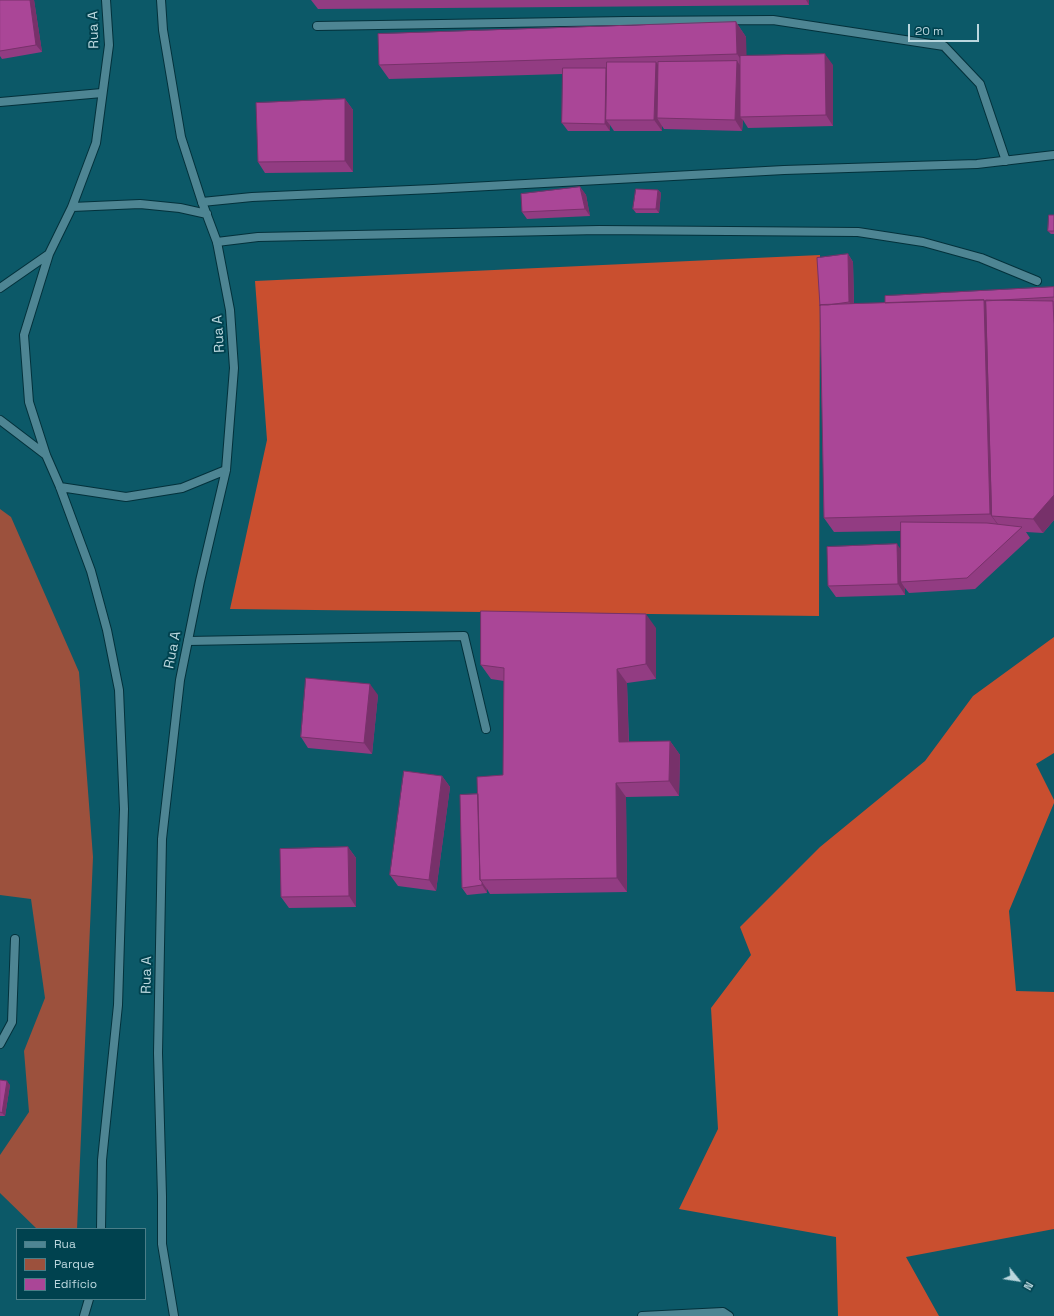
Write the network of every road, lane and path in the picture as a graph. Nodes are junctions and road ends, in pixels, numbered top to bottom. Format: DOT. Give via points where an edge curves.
graph roads {
  1 [pos="106,0"];
  2 [pos="161,0"];
  3 [pos="317,26"];
  4 [pos="102,92"];
  5 [pos="0,102"];
  6 [pos="1054,155"];
  7 [pos="1006,161"];
  8 [pos="202,202"];
  9 [pos="72,207"];
  10 [pos="207,214"];
  11 [pos="217,242"];
  12 [pos="49,254"];
  13 [pos="1038,281"];
  14 [pos="0,288"];
  15 [pos="0,420"];
  16 [pos="46,455"];
  17 [pos="226,470"];
  18 [pos="60,487"];
  19 [pos="188,641"];
  20 [pos="486,729"];
  21 [pos="14,939"];
  22 [pos="0,1044"];
  23 [pos="101,1228"];
  24 [pos="89,1300"];
  25 [pos="84,1316"];
  26 [pos="174,1316"];
  27 [pos="642,1316"];
  28 [pos="729,1316"];
  1 -- 4 [label="street, Rua A" via="108,45"];
  2 -- 8 [label="street, Rua A" via="163,30 181,137"];
  3 -- 7 [label="street" via="773,20 944,46 980,84"];
  4 -- 5 [label="street"];
  4 -- 9 [label="street, Rua A" via="96,143"];
  6 -- 7 [label="street"];
  7 -- 8 [label="street" via="252,197"];
  8 -- 10 [label="street, Rua A"];
  9 -- 10 [label="street" via="140,204"];
  9 -- 12 [label="street, Rua A"];
  10 -- 11 [label="street, Rua A"];
  11 -- 13 [label="street" via="258,237 591,230 858,232 923,242 981,258"];
  11 -- 17 [label="street, Rua A" via="230,310 234,368"];
  12 -- 14 [label="street"];
  12 -- 16 [label="street, Rua A" via="24,334 29,402"];
  15 -- 16 [label="street"];
  16 -- 18 [label="street, Rua A"];
  17 -- 18 [label="street" via="182,488 126,496"];
  17 -- 19 [label="street, Rua A"];
  18 -- 23 [label="street, Rua A" via="91,572 107,630 119,690 124,809 118,1005 102,1160"];
  19 -- 20 [label="street" via="464,636"];
  19 -- 26 [label="street, Rua A" via="180,680 162,847 158,1053 162,1244"];
  21 -- 22 [label="street" via="12,1022"];
  24 -- 25 [label="street"];
  27 -- 28 [label="street" via="723,1312"];
}
